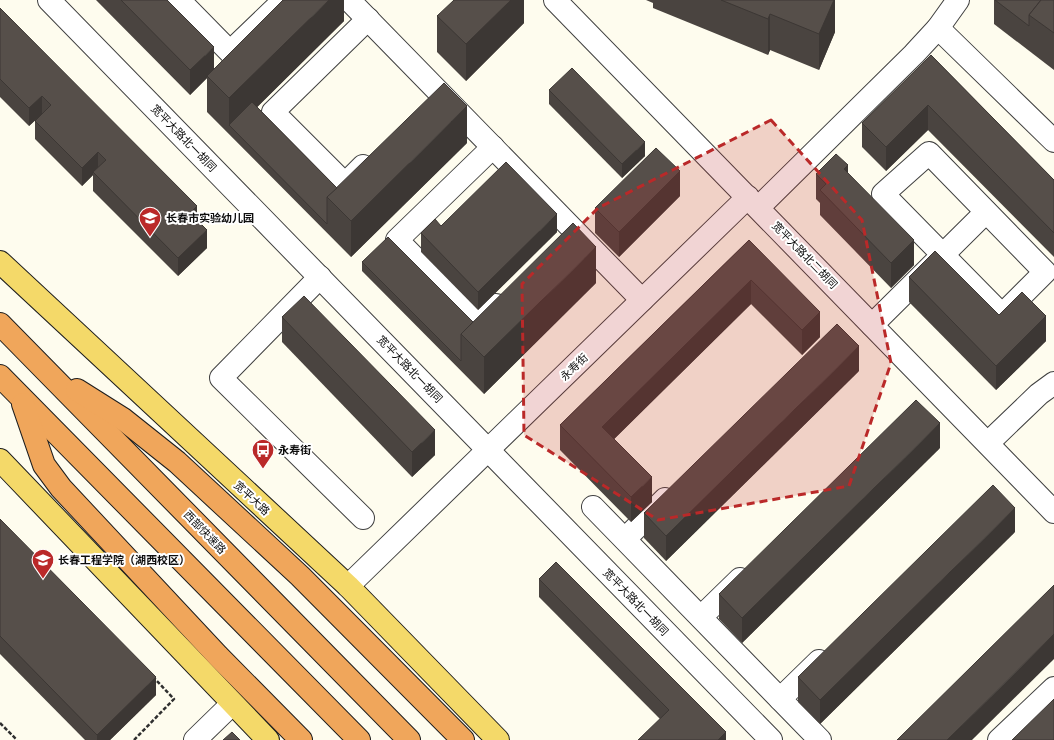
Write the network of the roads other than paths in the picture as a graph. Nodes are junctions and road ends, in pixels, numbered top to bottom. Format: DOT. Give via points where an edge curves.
graph roads {
  1 [pos="48,0"];
  2 [pos="179,0"];
  3 [pos="284,0"];
  4 [pos="349,0"];
  5 [pos="555,0"];
  6 [pos="958,0"];
  7 [pos="368,19"];
  8 [pos="938,28"];
  9 [pos="438,91"];
  10 [pos="422,107"];
  11 [pos="1054,142"];
  12 [pos="493,147"];
  13 [pos="378,151"];
  14 [pos="753,202"];
  15 [pos="986,212"];
  16 [pos="572,228"];
  17 [pos="556,245"];
  18 [pos="943,254"];
  19 [pos="0,262"];
  20 [pos="320,277"];
  21 [pos="512,290"];
  22 [pos="642,300"];
  23 [pos="0,324"];
  24 [pos="872,325"];
  25 [pos="46,371"];
  26 [pos="0,376"];
  27 [pos="1054,383"];
  28 [pos="20,397"];
  29 [pos="988,443"];
  30 [pos="489,450"];
  31 [pos="0,460"];
  32 [pos="682,483"];
  33 [pos="593,507"];
  34 [pos="1054,512"];
  35 [pos="363,518"];
  36 [pos="625,539"];
  37 [pos="756,563"];
  38 [pos="348,586"];
  39 [pos="701,617"];
  40 [pos="836,644"];
  41 [pos="750,668"];
  42 [pos="1054,688"];
  43 [pos="726,694"];
  44 [pos="780,699"];
  45 [pos="232,704"];
  46 [pos="195,740"];
  47 [pos="268,740"];
  48 [pos="301,740"];
  49 [pos="359,740"];
  50 [pos="409,740"];
  51 [pos="463,740"];
  52 [pos="498,740"];
  53 [pos="771,740"];
  54 [pos="820,740"];
  55 [pos="999,740"];
  1 -- 20 [label="street, 宽平大路北一胡同"];
  2 -- 3 [label="street" via="230,52"];
  4 -- 7 [label="street"];
  5 -- 14 [label="street, 宽平大路北二胡同"];
  6 -- 8 [label="street, 永寿街"];
  7 -- 9 [label="street"];
  7 -- 13 [label="street" via="273,112 344,184"];
  8 -- 11 [label="street"];
  8 -- 14 [label="street, 永寿街"];
  9 -- 10 [label="street"];
  9 -- 12 [label="street"];
  12 -- 16 [label="street"];
  12 -- 21 [label="street" via="397,240 479,323"];
  14 -- 22 [label="street, 永寿街"];
  14 -- 24 [label="street, 宽平大路北二胡同"];
  15 -- 18 [label="street"];
  15 -- 18 [label="street" via="1045,272 1002,315"];
  15 -- 18 [label="street" via="929,152 883,194"];
  16 -- 17 [label="street"];
  16 -- 22 [label="street"];
  18 -- 24 [label="street"];
  19 -- 38 [label="main road, 宽平大路"];
  20 -- 30 [label="street, 宽平大路北一胡同"];
  20 -- 35 [label="street" via="221,378"];
  22 -- 30 [label="street, 永寿街"];
  23 -- 25 [label="highway, 西部快速路"];
  24 -- 29 [label="street, 宽平大路北二胡同"];
  25 -- 50 [label="highway, 西部快速路"];
  25 -- 51 [label="highway" via="123,419 177,462 300,576"];
  26 -- 28 [label="highway"];
  27 -- 29 [label="street"];
  28 -- 48 [label="highway" via="44,465 61,488 218,656"];
  28 -- 49 [label="highway"];
  29 -- 34 [label="street, 宽平大路北二胡同"];
  30 -- 38 [label="street, 永寿街"];
  30 -- 43 [label="street, 宽平大路北一胡同"];
  31 -- 45 [label="main road"];
  32 -- 36 [label="street"];
  33 -- 36 [label="street"];
  36 -- 39 [label="street"];
  37 -- 39 [label="street"];
  38 -- 52 [label="main road, 宽平大路"];
  39 -- 41 [label="street"];
  40 -- 44 [label="street"];
  41 -- 43 [label="street"];
  41 -- 44 [label="street"];
  42 -- 55 [label="street"];
  43 -- 53 [label="street, 宽平大路北一胡同"];
  44 -- 54 [label="street"];
  45 -- 46 [label="street"];
  45 -- 47 [label="main road"];
}
